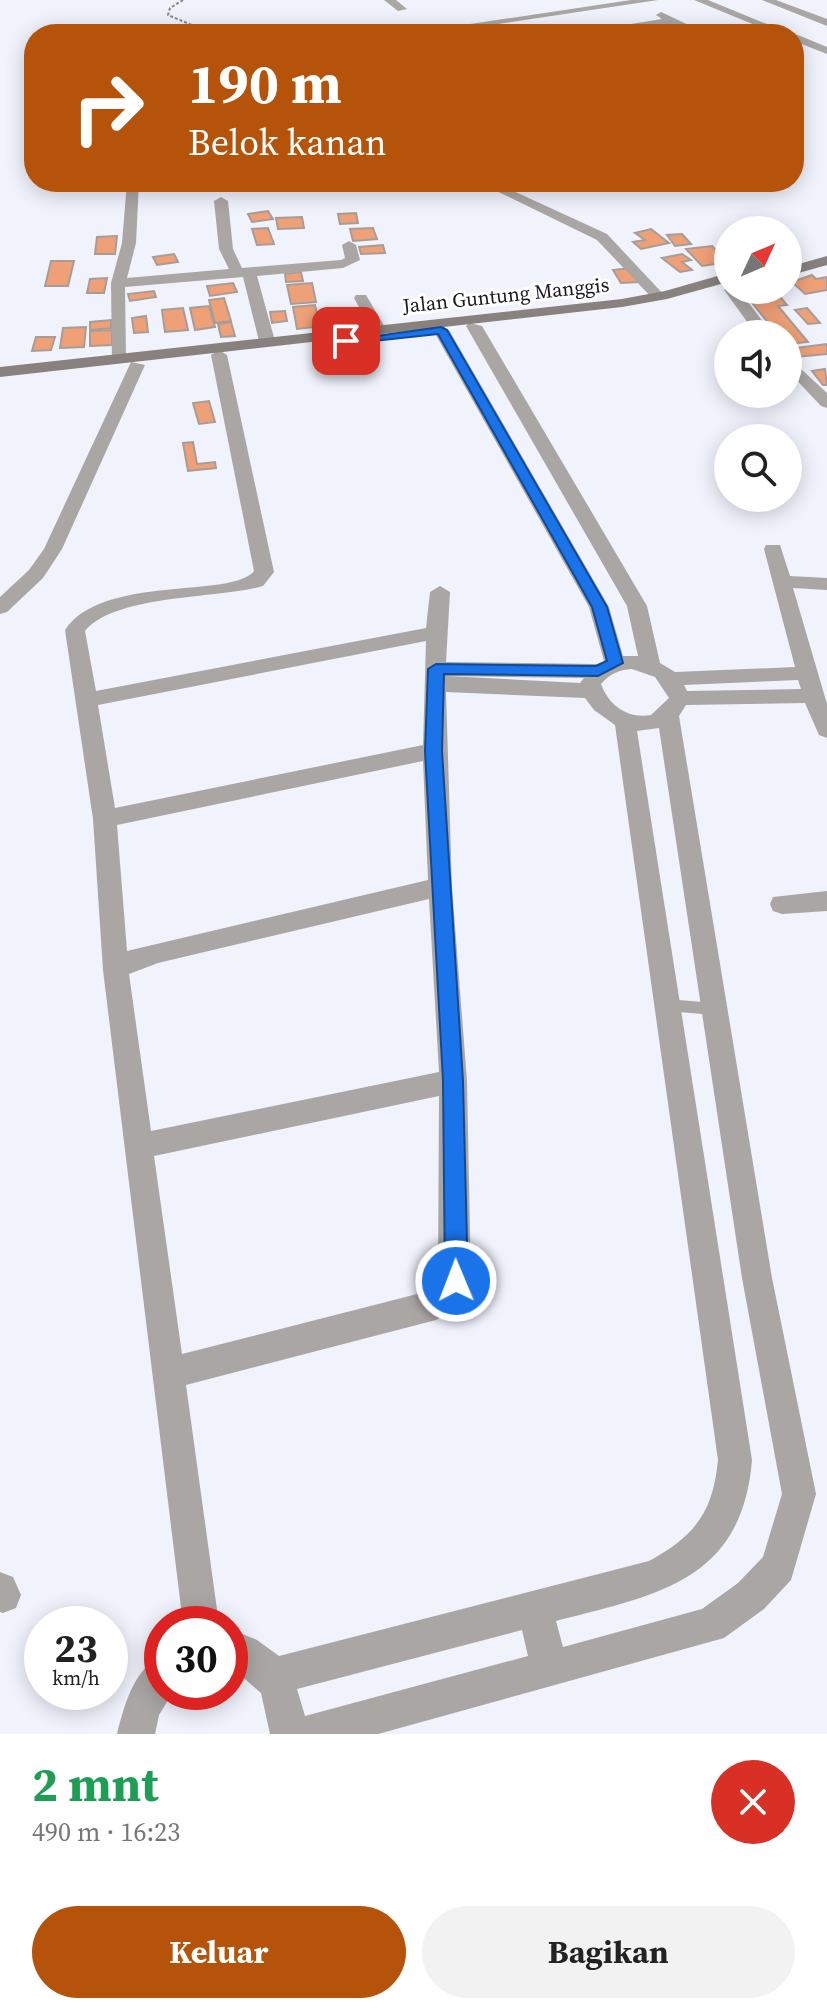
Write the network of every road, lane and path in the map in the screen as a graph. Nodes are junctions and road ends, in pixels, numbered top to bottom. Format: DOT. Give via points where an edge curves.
graph roads {
  1 [pos="183,0"];
  2 [pos="653,0"];
  3 [pos="699,0"];
  4 [pos="767,0"];
  5 [pos="634,3"];
  6 [pos="673,21"];
  7 [pos="827,23"];
  8 [pos="189,24"];
  9 [pos="479,24"];
  10 [pos="650,24"];
  11 [pos="680,24"];
  12 [pos="760,24"];
  13 [pos="827,34"];
  14 [pos="804,37"];
  15 [pos="804,41"];
  16 [pos="827,51"];
  17 [pos="132,192"];
  18 [pos="505,192"];
  19 [pos="221,201"];
  20 [pos="349,245"];
  21 [pos="827,257"];
  22 [pos="802,258"];
  23 [pos="802,267"];
  24 [pos="243,272"];
  25 [pos="714,281"];
  26 [pos="118,283"];
  27 [pos="714,293"];
  28 [pos="659,297"];
  29 [pos="361,298"];
  30 [pos="741,304"];
  31 [pos="753,320"];
  32 [pos="474,326"];
  33 [pos="378,329"];
  34 [pos="441,330"];
  35 [pos="267,341"];
  36 [pos="219,355"];
  37 [pos="118,359"];
  38 [pos="137,365"];
  39 [pos="0,372"];
  40 [pos="802,377"];
  41 [pos="0,380"];
  42 [pos="827,403"];
  43 [pos="773,549"];
  44 [pos="784,582"];
  45 [pos="827,584"];
  46 [pos="440,592"];
  47 [pos="0,608"];
  48 [pos="436,633"];
  49 [pos="650,665"];
  50 [pos="809,673"];
  51 [pos="602,675"];
  52 [pos="437,677"];
  53 [pos="813,696"];
  54 [pos="674,697"];
  55 [pos="87,700"];
  56 [pos="625,721"];
  57 [pos="827,730"];
  58 [pos="434,751"];
  59 [pos="105,819"];
  60 [pos="440,887"];
  61 [pos="827,901"];
  62 [pos="782,904"];
  63 [pos="116,970"];
  64 [pos="667,1005"];
  65 [pos="714,1009"];
  66 [pos="453,1081"];
  67 [pos="139,1146"];
  68 [pos="169,1373"];
  69 [pos="199,1606"];
  70 [pos="535,1608"];
  71 [pos="248,1653"];
  72 [pos="550,1669"];
  73 [pos="274,1676"];
  74 [pos="144,1706"];
  75 [pos="136,1734"];
  76 [pos="289,1734"];
  77 [pos="308,1734"];
  1 -- 8 [label="path" via="168,15"];
  2 -- 5 [label="street"];
  3 -- 12 [label="street"];
  4 -- 7 [label="street"];
  5 -- 6 [label="street"];
  5 -- 9 [label="street"];
  6 -- 10 [label="street"];
  6 -- 11 [label="street"];
  13 -- 14 [label="street"];
  15 -- 16 [label="street"];
  17 -- 26 [label="street" via="129,243"];
  18 -- 28 [label="street" via="602,237"];
  19 -- 24 [label="street" via="226,249"];
  20 -- 24 [label="street" via="350,263"];
  21 -- 22 [label="street"];
  21 -- 23 [label="street"];
  24 -- 26 [label="street"];
  24 -- 35 [label="street"];
  25 -- 28 [label="street, Jalan Guntung Manggis"];
  26 -- 37 [label="street"];
  27 -- 32 [label="street, Jalan Guntung Manggis" via="635,310"];
  28 -- 33 [label="street, Jalan Guntung Manggis"];
  29 -- 33 [label="street"];
  30 -- 31 [label="street"];
  32 -- 34 [label="street, Jalan Guntung Manggis"];
  32 -- 49 [label="street" via="637,606"];
  33 -- 35 [label="street, Jalan Guntung Manggis"];
  34 -- 36 [label="street, Jalan Guntung Manggis"];
  34 -- 51 [label="street" via="599,607"];
  35 -- 37 [label="street, Jalan Guntung Manggis"];
  36 -- 38 [label="street, Jalan Guntung Manggis"];
  36 -- 55 [label="street" via="264,572 256,582 241,586 109,606 84,617 75,630"];
  37 -- 39 [label="street, Jalan Guntung Manggis"];
  38 -- 41 [label="street, Jalan Guntung Manggis"];
  38 -- 47 [label="street" via="53,549 36,574"];
  40 -- 42 [label="street"];
  43 -- 44 [label="street"];
  44 -- 45 [label="street"];
  44 -- 50 [label="street"];
  46 -- 48 [label="street"];
  48 -- 52 [label="street"];
  48 -- 55 [label="street"];
  49 -- 51 [label="street"];
  49 -- 54 [label="street"];
  50 -- 53 [label="street"];
  50 -- 54 [label="street"];
  51 -- 52 [label="street"];
  51 -- 56 [label="street" via="592,699"];
  52 -- 58 [label="street"];
  53 -- 54 [label="street"];
  53 -- 57 [label="street"];
  54 -- 56 [label="street" via="649,722"];
  54 -- 65 [label="street"];
  55 -- 59 [label="street"];
  56 -- 64 [label="street"];
  58 -- 59 [label="street"];
  58 -- 60 [label="street"];
  59 -- 63 [label="street"];
  60 -- 63 [label="street" via="158,953"];
  60 -- 66 [label="street"];
  61 -- 62 [label="street"];
  63 -- 67 [label="street"];
  64 -- 65 [label="lane"];
  64 -- 70 [label="street" via="735,1460 734,1488 717,1527 692,1558 655,1577"];
  65 -- 72 [label="street" via="757,1278 799,1494 788,1540 778,1567 751,1596 711,1625"];
  66 -- 67 [label="street"];
  66 -- 68 [label="street" via="456,1281 449,1296 436,1305"];
  67 -- 68 [label="street"];
  68 -- 69 [label="street"];
  70 -- 72 [label="street"];
  70 -- 73 [label="street"];
  71 -- 73 [label="street"];
  72 -- 77 [label="street"];
  73 -- 76 [label="street" via="286,1705"];
  74 -- 75 [label="street"];
}
